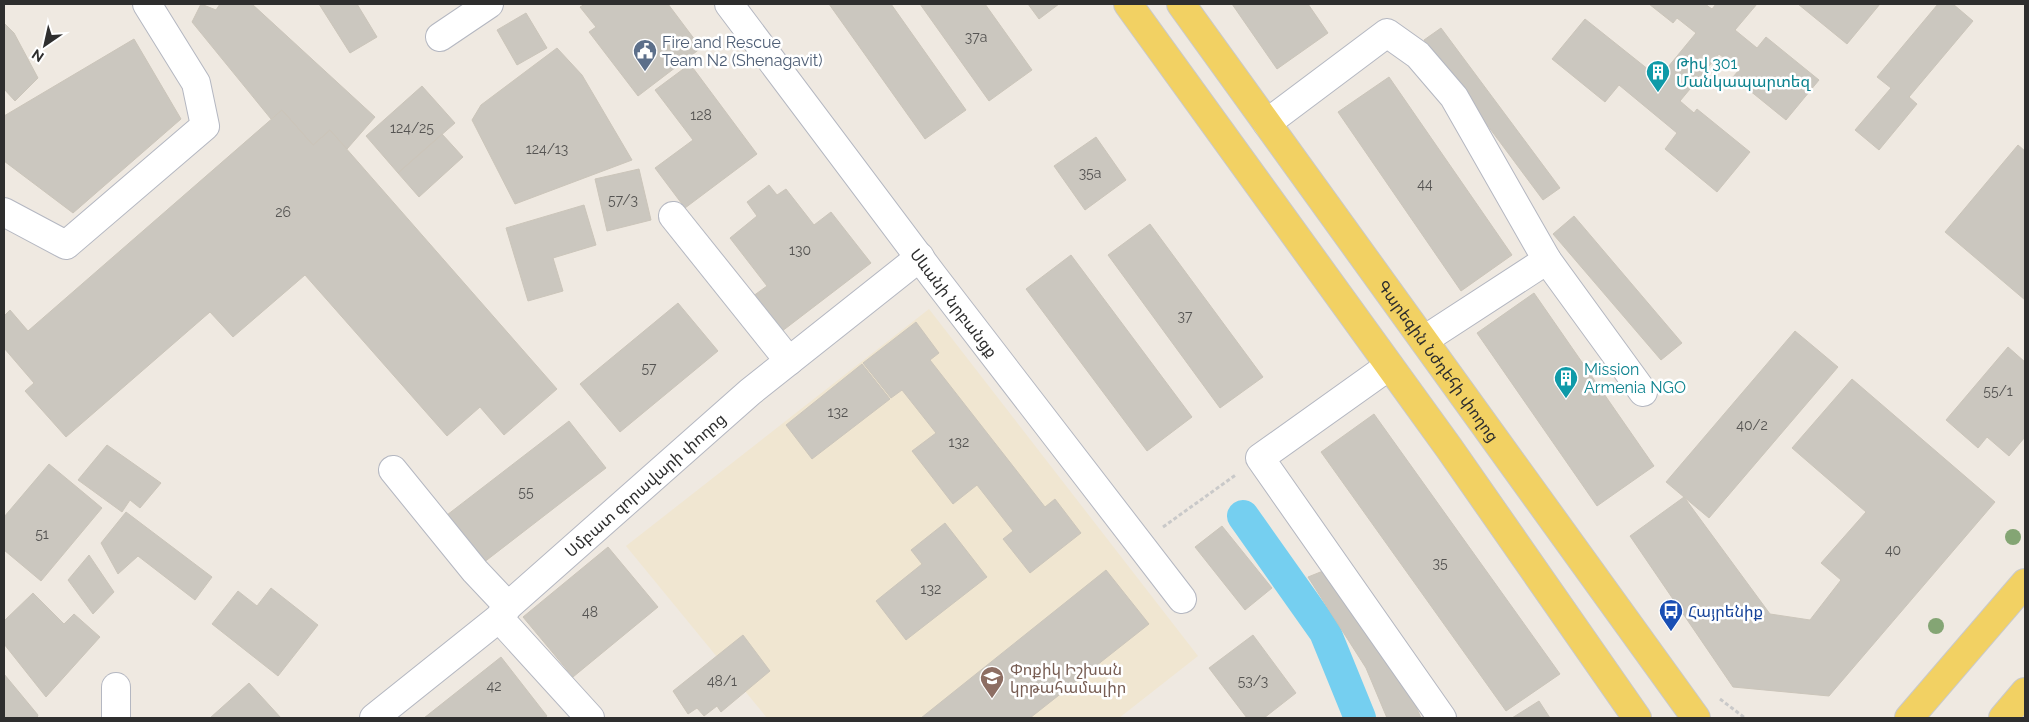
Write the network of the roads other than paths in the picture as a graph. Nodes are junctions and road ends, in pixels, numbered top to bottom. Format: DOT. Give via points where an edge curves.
graph roads {
  1 [pos="147,4"];
  2 [pos="489,4"];
  3 [pos="729,4"];
  4 [pos="1128,4"];
  5 [pos="1181,4"];
  6 [pos="440,37"];
  7 [pos="1267,123"];
  8 [pos="4,212"];
  9 [pos="673,216"];
  10 [pos="920,257"];
  11 [pos="1547,260"];
  12 [pos="1424,340"];
  13 [pos="789,361"];
  14 [pos="1389,366"];
  15 [pos="1643,392"];
  16 [pos="393,470"];
  17 [pos="2025,583"];
  18 [pos="1182,599"];
  19 [pos="503,612"];
  20 [pos="116,687"];
  21 [pos="116,718"];
  22 [pos="374,718"];
  23 [pos="590,718"];
  24 [pos="1442,718"];
  25 [pos="1637,718"];
  26 [pos="1696,718"];
  27 [pos="1909,718"];
  1 -- 8 [label="street" via="196,83 204,126 66,245"];
  2 -- 6 [label="street"];
  3 -- 10 [label="street, Սևանի նրբանցք"];
  4 -- 14 [label="main road"];
  5 -- 7 [label="main road, Գարեգին Նժդեհի փողոց"];
  7 -- 11 [label="street" via="1387,33 1418,55 1454,97"];
  7 -- 12 [label="main road, Գարեգին Նժդեհի փողոց"];
  9 -- 13 [label="street"];
  10 -- 13 [label="street, Սմբատ զորավարի փողոց"];
  10 -- 18 [label="street, Սևանի նրբանցք"];
  11 -- 12 [label="street"];
  11 -- 15 [label="street"];
  12 -- 26 [label="main road, Գարեգին Նժդեհի փողոց"];
  13 -- 19 [label="street, Սմբատ զորավարի փողոց"];
  14 -- 24 [label="street" via="1260,458"];
  14 -- 25 [label="main road"];
  16 -- 19 [label="street" via="475,571"];
  17 -- 27 [label="main road"];
  19 -- 22 [label="street, Սմբատ զորավարի փողոց"];
  19 -- 23 [label="street"];
  20 -- 21 [label="street"];
}
